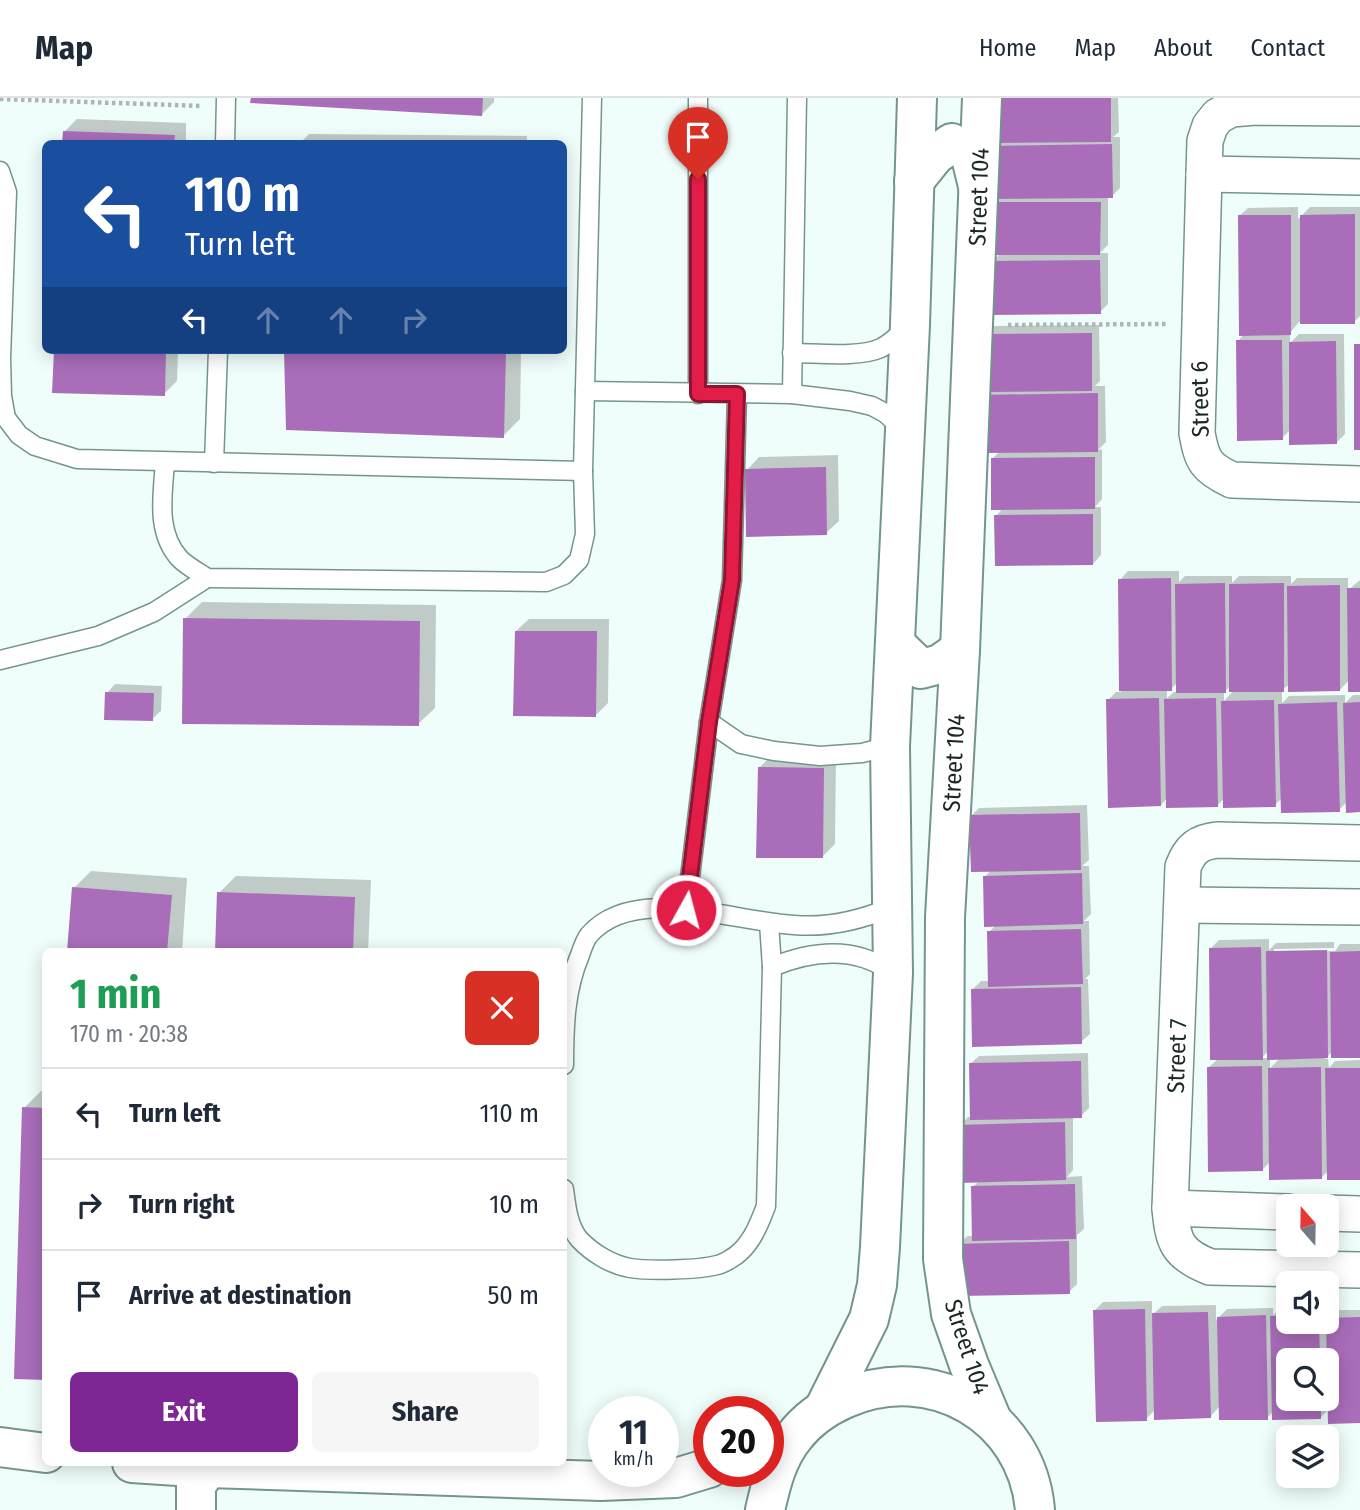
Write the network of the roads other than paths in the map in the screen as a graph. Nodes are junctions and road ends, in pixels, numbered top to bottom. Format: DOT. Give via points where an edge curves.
graph roads {
  1 [pos="592,98"];
  2 [pos="698,98"];
  3 [pos="797,98"];
  4 [pos="917,98"];
  5 [pos="982,98"];
  6 [pos="226,102"];
  7 [pos="1360,108"];
  8 [pos="225,140"];
  9 [pos="0,171"];
  10 [pos="1204,174"];
  11 [pos="1360,177"];
  12 [pos="914,181"];
  13 [pos="979,192"];
  14 [pos="2,255"];
  15 [pos="910,325"];
  16 [pos="792,353"];
  17 [pos="218,354"];
  18 [pos="1,358"];
  19 [pos="585,391"];
  20 [pos="698,394"];
  21 [pos="737,394"];
  22 [pos="792,394"];
  23 [pos="905,430"];
  24 [pos="165,462"];
  25 [pos="214,463"];
  26 [pos="583,471"];
  27 [pos="1360,484"];
  28 [pos="207,578"];
  29 [pos="895,644"];
  30 [pos="960,650"];
  31 [pos="0,660"];
  32 [pos="709,722"];
  33 [pos="890,746"];
  34 [pos="1360,843"];
  35 [pos="1183,905"];
  36 [pos="892,906"];
  37 [pos="1360,907"];
  38 [pos="686,910"];
  39 [pos="769,923"];
  40 [pos="772,967"];
  41 [pos="893,973"];
  42 [pos="567,1005"];
  43 [pos="1170,1208"];
  44 [pos="1276,1212"];
  45 [pos="567,1213"];
  46 [pos="1339,1213"];
  47 [pos="1360,1214"];
  48 [pos="1360,1270"];
  49 [pos="825,1407"];
  50 [pos="992,1420"];
  51 [pos="784,1439"];
  52 [pos="0,1447"];
  53 [pos="42,1452"];
  54 [pos="178,1466"];
  55 [pos="208,1468"];
  56 [pos="693,1473"];
  57 [pos="770,1487"];
  58 [pos="196,1510"];
  59 [pos="765,1510"];
  60 [pos="1035,1510"];
  1 -- 19 [label="lane"];
  2 -- 20 [label="lane"];
  3 -- 16 [label="lane"];
  4 -- 12 [label="street"];
  5 -- 13 [label="street, Street 104"];
  6 -- 8 [label="lane"];
  7 -- 10 [label="street, Street 6" via="1231,110 1210,126"];
  9 -- 14 [label="lane" via="7,192"];
  10 -- 11 [label="street"];
  10 -- 27 [label="street, Street 6" via="1197,433 1205,463 1232,480"];
  12 -- 13 [label="street" via="935,155 952,143 970,153"];
  12 -- 15 [label="street"];
  13 -- 30 [label="street, Street 104"];
  14 -- 18 [label="lane"];
  15 -- 16 [label="lane" via="878,349"];
  15 -- 23 [label="street"];
  16 -- 22 [label="lane"];
  17 -- 25 [label="lane"];
  18 -- 24 [label="lane" via="6,418 35,446 77,460"];
  19 -- 20 [label="lane"];
  19 -- 26 [label="lane"];
  20 -- 21 [label="lane"];
  21 -- 22 [label="lane"];
  21 -- 32 [label="lane" via="732,580"];
  22 -- 23 [label="lane" via="872,406"];
  23 -- 29 [label="street"];
  24 -- 25 [label="lane"];
  24 -- 28 [label="lane" via="162,521 168,543 180,559"];
  25 -- 26 [label="lane"];
  26 -- 28 [label="lane" via="585,534 579,560 564,575 546,582"];
  28 -- 31 [label="lane" via="153,612 98,636"];
  29 -- 30 [label="street" via="921,669 940,664"];
  29 -- 33 [label="street"];
  30 -- 50 [label="street, Street 104" via="945,916 943,1259 951,1314"];
  32 -- 33 [label="lane" via="741,744 774,751 820,756"];
  32 -- 38 [label="lane"];
  33 -- 36 [label="street"];
  34 -- 35 [label="street, Street 7" via="1205,841 1195,846 1183,867"];
  35 -- 37 [label="street"];
  35 -- 43 [label="street, Street 7"];
  36 -- 39 [label="lane" via="820,926"];
  36 -- 41 [label="street"];
  38 -- 39 [label="lane"];
  38 -- 42 [label="lane" via="653,907 614,915 588,936 571,975"];
  39 -- 40 [label="lane"];
  40 -- 41 [label="lane" via="814,954 836,953 879,963"];
  40 -- 45 [label="lane" via="766,1206 758,1228 739,1253 717,1265 631,1268 594,1252 578,1238"];
  41 -- 49 [label="street" via="877,1285 869,1320"];
  43 -- 44 [label="street"];
  43 -- 48 [label="street, Street 7" via="1179,1248 1210,1267"];
  46 -- 47 [label="street"];
  49 -- 50 [label="street" via="865,1390 922,1386 957,1397"];
  49 -- 51 [label="street"];
  50 -- 60 [label="street" via="1017,1449 1033,1490"];
  52 -- 53 [label="street"];
  54 -- 55 [label="street"];
  55 -- 56 [label="street" via="601,1481 676,1478"];
  55 -- 58 [label="street" via="197,1485"];
  57 -- 59 [label="street"];
}
